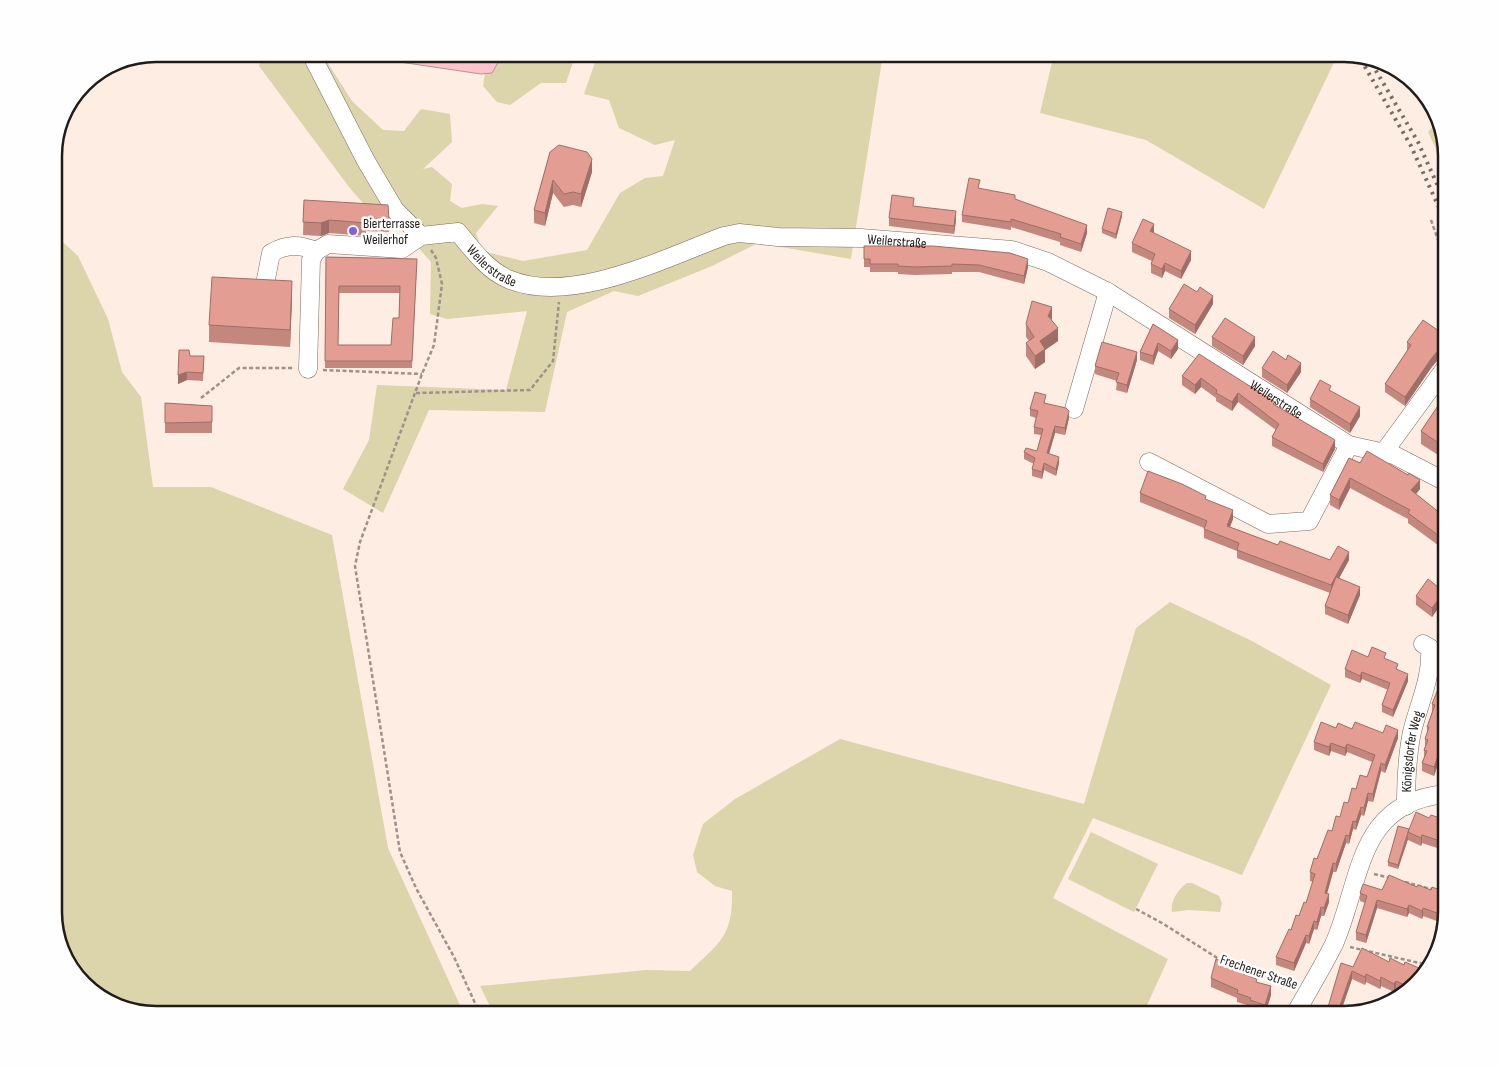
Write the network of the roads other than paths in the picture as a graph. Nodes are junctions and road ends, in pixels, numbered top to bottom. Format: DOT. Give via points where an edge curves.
graph roads {
  1 [pos="316,63"];
  2 [pos="421,236"];
  3 [pos="316,251"];
  4 [pos="266,279"];
  5 [pos="1108,292"];
  6 [pos="308,369"];
  7 [pos="1438,378"];
  8 [pos="1074,409"];
  9 [pos="1349,445"];
  10 [pos="1384,452"];
  11 [pos="1149,462"];
  12 [pos="1438,478"];
  13 [pos="1423,644"];
  14 [pos="1438,796"];
  15 [pos="1406,806"];
  16 [pos="1299,1006"];
  1 -- 2 [label="street" via="366,162 395,210"];
  2 -- 3 [label="street" via="402,249 328,244"];
  2 -- 5 [label="street, Weilerstraße" via="458,232 482,261 507,279 537,287 561,288 608,279 739,233 861,238 1012,250 1048,262"];
  3 -- 4 [label="street" via="302,245 278,249 271,253"];
  3 -- 6 [label="street" via="311,260"];
  5 -- 8 [label="street"];
  5 -- 9 [label="street, Weilerstraße"];
  7 -- 10 [label="street"];
  9 -- 10 [label="street, Weilerstraße"];
  9 -- 11 [label="street" via="1309,522 1268,524"];
  10 -- 12 [label="street, Weilerstraße"];
  13 -- 15 [label="street, Königsdorfer Weg" via="1430,648 1430,675 1415,719 1407,758"];
  14 -- 15 [label="street, Frechener Straße"];
  15 -- 16 [label="street, Frechener Straße" via="1386,819 1373,834 1334,943"];
}
